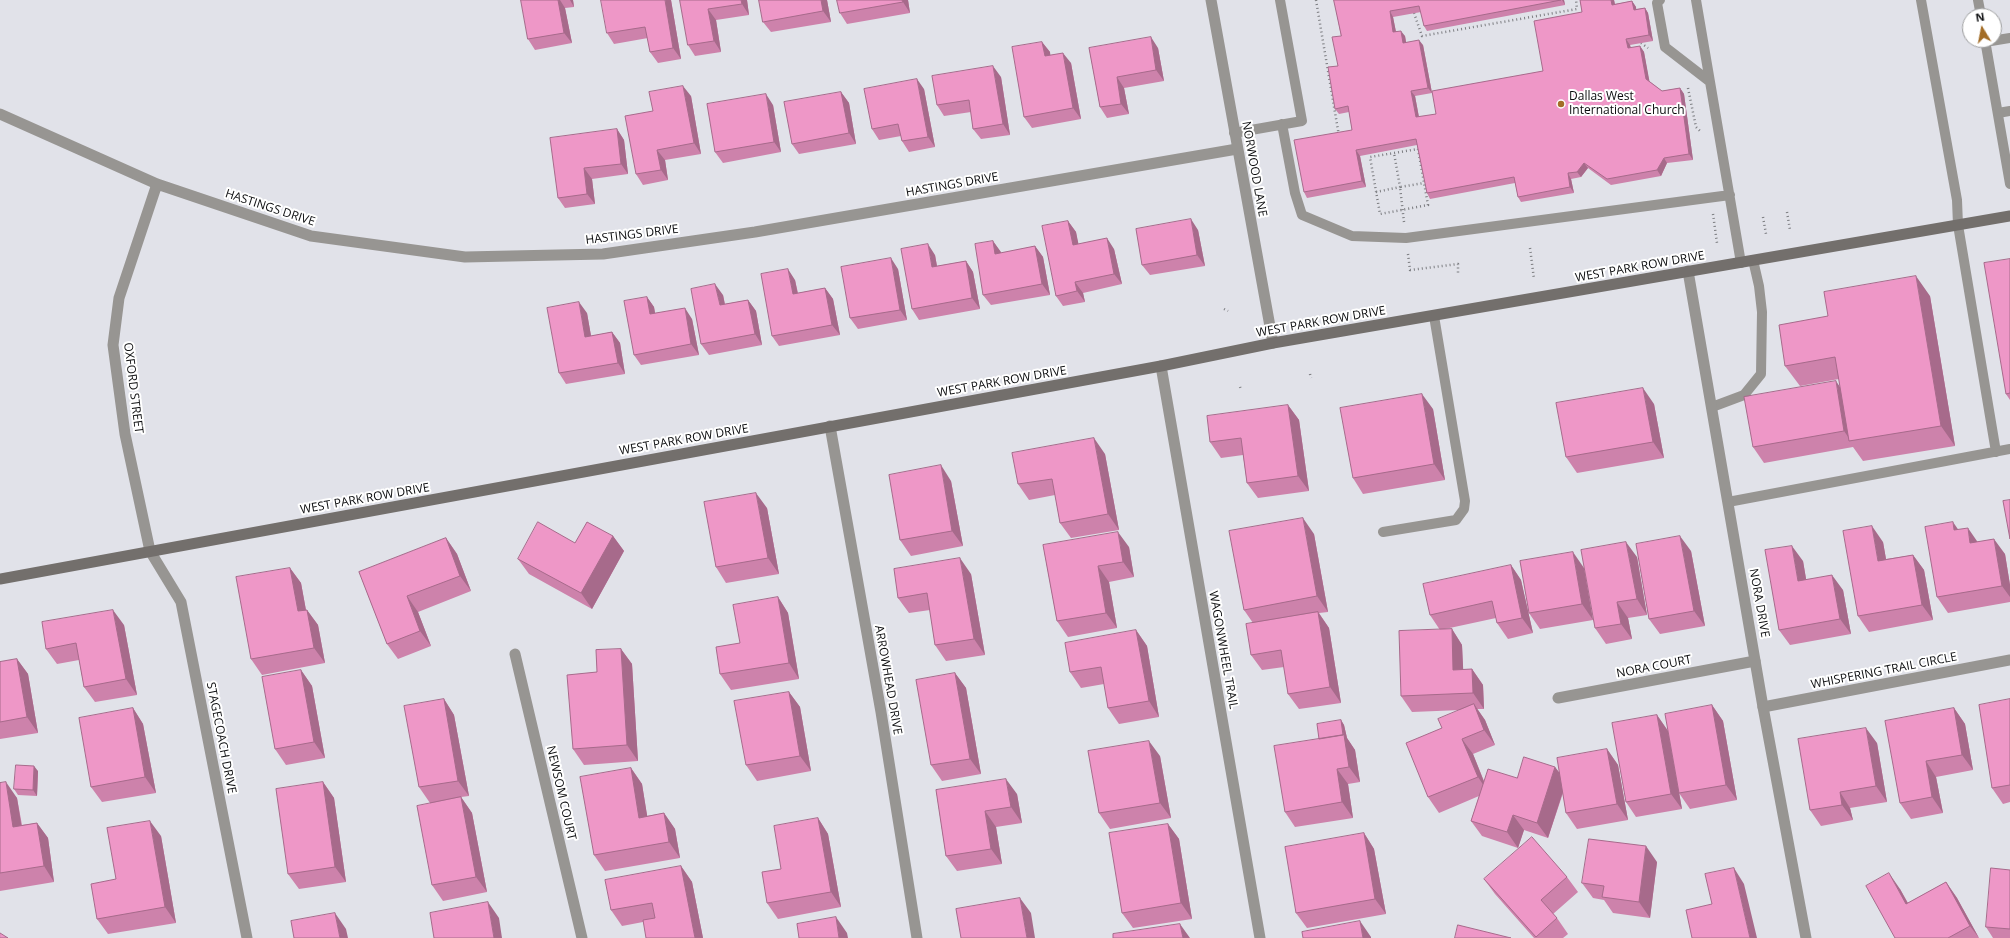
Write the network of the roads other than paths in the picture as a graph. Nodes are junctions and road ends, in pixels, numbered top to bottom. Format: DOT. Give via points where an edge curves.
graph roads {
  1 [pos="1211,0"];
  2 [pos="1280,0"];
  3 [pos="1660,0"];
  4 [pos="1696,0"];
  5 [pos="1921,0"];
  6 [pos="1986,48"];
  7 [pos="1710,80"];
  8 [pos="2010,111"];
  9 [pos="1998,113"];
  10 [pos="0,114"];
  11 [pos="1282,124"];
  12 [pos="1234,133"];
  13 [pos="1237,149"];
  14 [pos="157,184"];
  15 [pos="2010,184"];
  16 [pos="1730,195"];
  17 [pos="2010,216"];
  18 [pos="1958,225"];
  19 [pos="1753,260"];
  20 [pos="1741,262"];
  21 [pos="1688,271"];
  22 [pos="1434,316"];
  23 [pos="1273,343"];
  24 [pos="1161,366"];
  25 [pos="1712,407"];
  26 [pos="830,426"];
  27 [pos="2010,450"];
  28 [pos="1996,452"];
  29 [pos="1728,502"];
  30 [pos="1383,532"];
  31 [pos="150,551"];
  32 [pos="0,579"];
  33 [pos="515,654"];
  34 [pos="2010,660"];
  35 [pos="1755,661"];
  36 [pos="1558,698"];
  37 [pos="1763,707"];
  38 [pos="248,938"];
  39 [pos="582,938"];
  40 [pos="917,938"];
  41 [pos="1260,938"];
  42 [pos="1806,938"];
  1 -- 12 [label="street, NORWOOD LANE"];
  2 -- 11 [label="lane" via="1302,121"];
  3 -- 7 [label="lane" via="1657,3 1665,47"];
  4 -- 7 [label="lane"];
  5 -- 18 [label="lane" via="1957,200"];
  6 -- 9 [label="lane"];
  7 -- 16 [label="lane"];
  8 -- 9 [label="lane"];
  9 -- 15 [label="lane"];
  10 -- 14 [label="street, HASTINGS DRIVE"];
  11 -- 12 [label="lane"];
  11 -- 16 [label="lane" via="1295,193 1302,215 1352,236 1406,238"];
  12 -- 13 [label="street, NORWOOD LANE"];
  13 -- 14 [label="street, HASTINGS DRIVE" via="755,232 602,254 465,257 311,236"];
  13 -- 23 [label="street, NORWOOD LANE"];
  14 -- 31 [label="street, OXFORD STREET" via="118,298 113,345 125,434"];
  16 -- 20 [label="lane"];
  17 -- 18 [label="main road, WEST PARK ROW DRIVE"];
  18 -- 19 [label="main road, WEST PARK ROW DRIVE"];
  18 -- 28 [label="lane"];
  19 -- 20 [label="main road, WEST PARK ROW DRIVE"];
  19 -- 25 [label="lane" via="1762,312 1761,374 1744,395"];
  20 -- 21 [label="main road, WEST PARK ROW DRIVE"];
  21 -- 22 [label="main road, WEST PARK ROW DRIVE"];
  21 -- 25 [label="street, NORA DRIVE"];
  22 -- 23 [label="main road, WEST PARK ROW DRIVE"];
  22 -- 30 [label="lane" via="1465,501 1464,510 1456,520"];
  23 -- 24 [label="main road, WEST PARK ROW DRIVE"];
  24 -- 26 [label="main road, WEST PARK ROW DRIVE"];
  24 -- 41 [label="street, WAGONWHEEL TRAIL"];
  25 -- 29 [label="street, NORA DRIVE"];
  26 -- 31 [label="main road, WEST PARK ROW DRIVE"];
  26 -- 40 [label="street, ARROWHEAD DRIVE" via="881,712"];
  27 -- 28 [label="lane"];
  28 -- 29 [label="lane"];
  29 -- 35 [label="street, NORA DRIVE"];
  31 -- 32 [label="main road, WEST PARK ROW DRIVE"];
  31 -- 38 [label="street, STAGECOACH DRIVE" via="181,602"];
  33 -- 39 [label="street, NEWSOM COURT"];
  34 -- 37 [label="street, WHISPERING TRAIL CIRCLE"];
  35 -- 36 [label="street, NORA COURT"];
  35 -- 37 [label="street, NORA DRIVE"];
  37 -- 42 [label="street, NORA DRIVE"];
}
